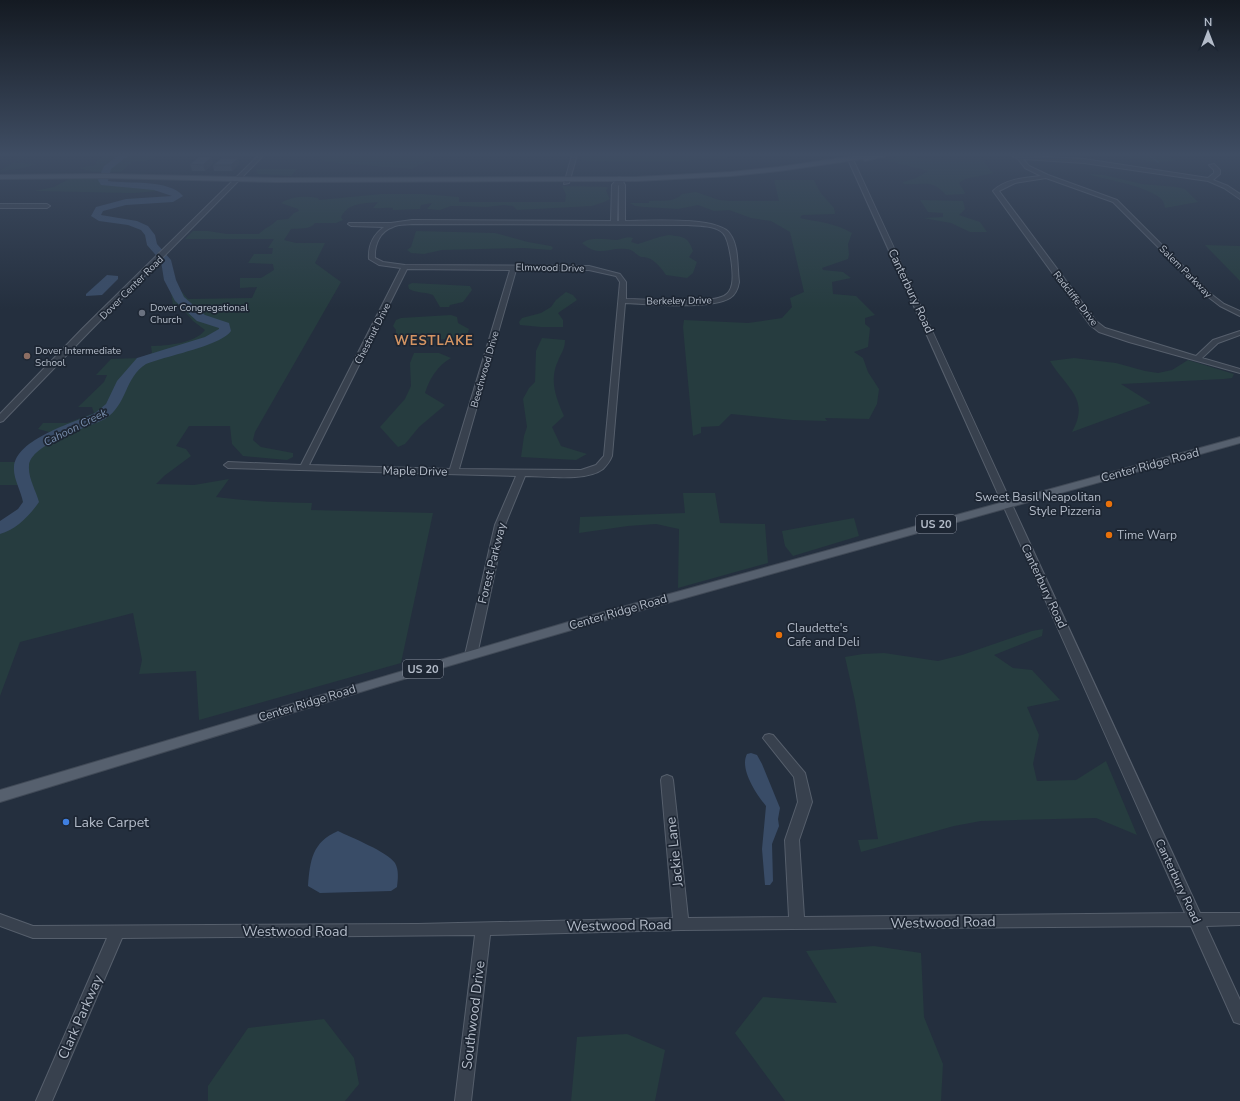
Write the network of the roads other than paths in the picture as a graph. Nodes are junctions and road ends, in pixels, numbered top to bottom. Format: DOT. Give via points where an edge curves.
graph roads {
  1 [pos="212,206"];
  2 [pos="615,206"];
  3 [pos="622,206"];
  4 [pos="872,206"];
  5 [pos="1007,206"];
  6 [pos="1120,206"];
  7 [pos="614,222"];
  8 [pos="622,223"];
  9 [pos="351,224"];
  10 [pos="391,225"];
  11 [pos="405,267"];
  12 [pos="514,267"];
  13 [pos="622,301"];
  14 [pos="1240,314"];
  15 [pos="1240,333"];
  16 [pos="1197,359"];
  17 [pos="1240,371"];
  18 [pos="0,419"];
  19 [pos="1240,440"];
  20 [pos="228,465"];
  21 [pos="304,467"];
  22 [pos="600,468"];
  23 [pos="454,471"];
  24 [pos="522,474"];
  25 [pos="1006,504"];
  26 [pos="472,655"];
  27 [pos="769,738"];
  28 [pos="667,780"];
  29 [pos="0,796"];
  30 [pos="1196,919"];
  31 [pos="1240,919"];
  32 [pos="0,920"];
  33 [pos="681,924"];
  34 [pos="797,924"];
  35 [pos="483,929"];
  36 [pos="117,932"];
  37 [pos="1240,1017"];
  38 [pos="44,1101"];
  39 [pos="463,1101"];
  1 -- 18 [label="street, Dover Center Road"];
  2 -- 7 [label="street"];
  3 -- 8 [label="street"];
  4 -- 25 [label="street, Canterbury Road"];
  5 -- 16 [label="street, Radcliffe Drive" via="1093,323 1102,330"];
  6 -- 14 [label="street, Salem Parkway" via="1208,295"];
  7 -- 8 [label="street, Berkeley Drive"];
  7 -- 10 [label="street, Berkeley Drive" via="412,222"];
  8 -- 13 [label="street, Berkeley Drive" via="688,223 718,227 727,232 730,239 736,282 735,288 727,297 709,301"];
  9 -- 10 [label="street, Berkeley Drive"];
  10 -- 11 [label="street" via="379,233 371,250 372,259 381,264"];
  11 -- 12 [label="street, Elmwood Drive"];
  11 -- 21 [label="street, Chestnut Drive"];
  12 -- 13 [label="street, Elmwood Drive" via="589,268 618,275 623,282"];
  12 -- 23 [label="street, Beechwood Drive"];
  13 -- 22 [label="street, Elmwood Drive" via="608,456"];
  15 -- 16 [label="street" via="1209,345"];
  16 -- 17 [label="street, Radcliffe Drive"];
  19 -- 25 [label="main road, Center Ridge Road / US 20"];
  20 -- 21 [label="street, Maple Drive"];
  21 -- 23 [label="street, Maple Drive"];
  22 -- 24 [label="street, Maple Drive" via="586,473"];
  23 -- 24 [label="street, Maple Drive"];
  24 -- 26 [label="street, Forest Parkway" via="500,525"];
  25 -- 26 [label="main road, Center Ridge Road / US 20"];
  25 -- 30 [label="street, Canterbury Road"];
  26 -- 29 [label="main road, Center Ridge Road / US 20"];
  27 -- 34 [label="street" via="800,776 805,802 792,840"];
  28 -- 33 [label="street, Jackie Lane"];
  30 -- 31 [label="street, Westwood Road"];
  30 -- 34 [label="street, Westwood Road"];
  30 -- 37 [label="street, Canterbury Road"];
  32 -- 36 [label="street, Westwood Road" via="34,932"];
  33 -- 34 [label="street, Westwood Road"];
  33 -- 35 [label="street, Westwood Road"];
  35 -- 36 [label="street, Westwood Road"];
  35 -- 39 [label="street, Southwood Drive"];
  36 -- 38 [label="street, Clark Parkway"];
}
